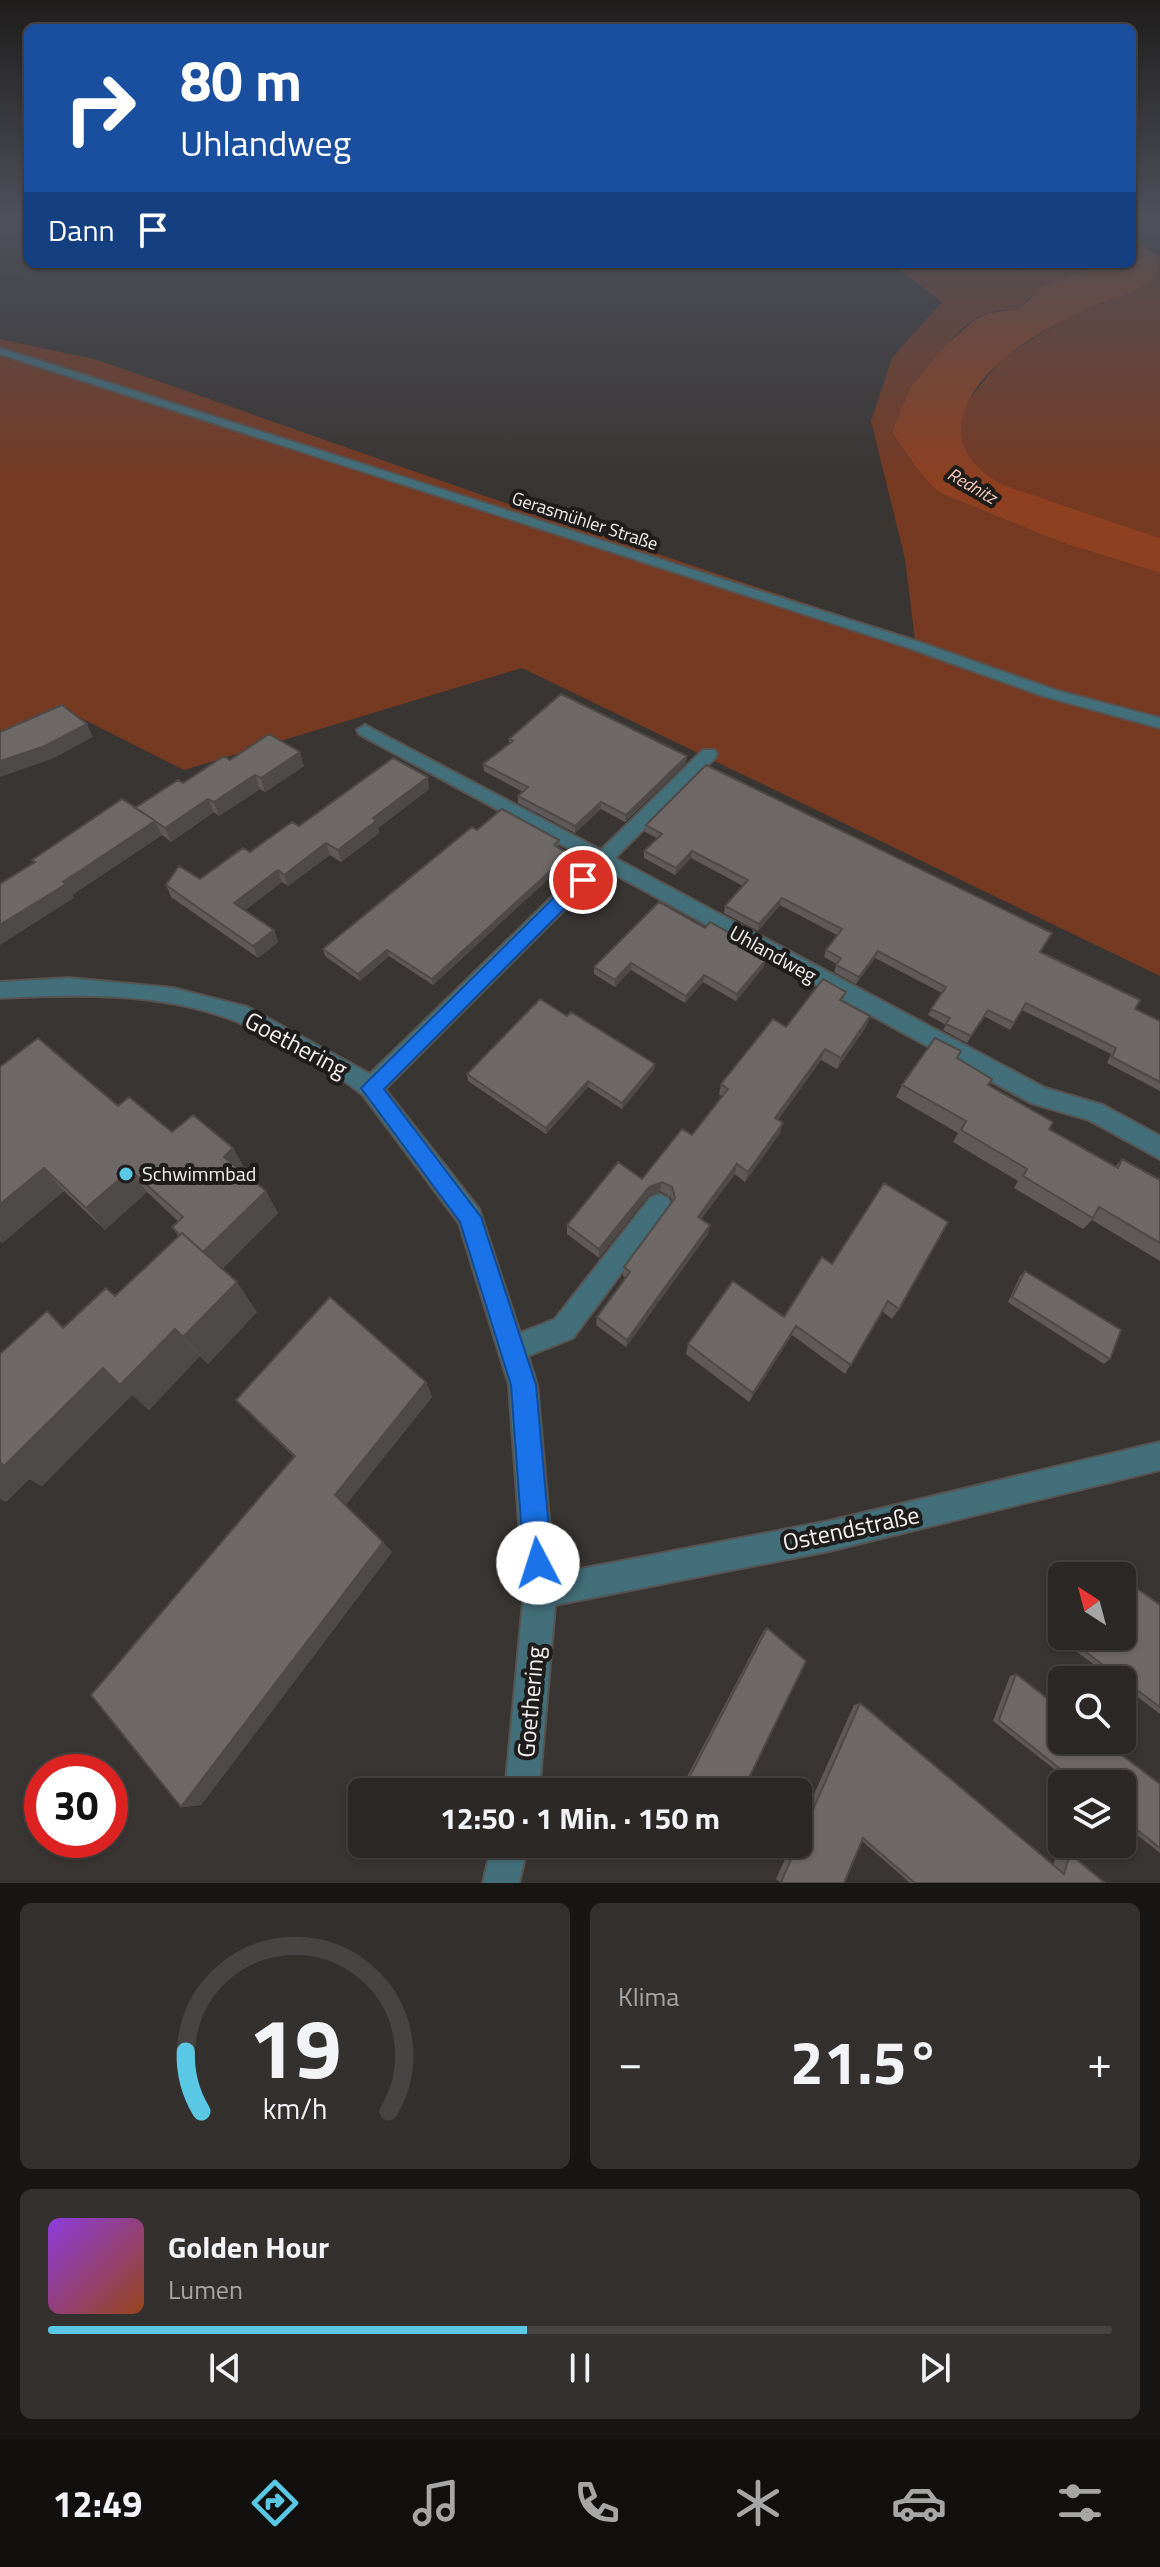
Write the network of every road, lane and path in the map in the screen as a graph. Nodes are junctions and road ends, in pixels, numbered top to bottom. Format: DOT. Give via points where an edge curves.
graph roads {
  1 [pos="0,351"];
  2 [pos="1160,723"];
  3 [pos="365,730"];
  4 [pos="709,754"];
  5 [pos="603,861"];
  6 [pos="0,990"];
  7 [pos="371,1088"];
  8 [pos="1160,1148"];
  9 [pos="659,1206"];
  10 [pos="512,1349"];
  11 [pos="1160,1456"];
  12 [pos="540,1592"];
  13 [pos="523,1778"];
  14 [pos="507,1858"];
  15 [pos="501,1883"];
  1 -- 2 [label="street, Gerasmühler Straße" via="1049,693"];
  3 -- 5 [label="street, Uhlandweg"];
  4 -- 5 [label="street"];
  5 -- 7 [label="street"];
  5 -- 8 [label="street, Uhlandweg" via="1039,1096 1095,1112"];
  6 -- 7 [label="street, Goethering" via="69,986 186,999 239,1013"];
  7 -- 10 [label="street, Goethering" via="470,1217"];
  9 -- 10 [label="street" via="564,1329"];
  10 -- 12 [label="street, Goethering" via="523,1385"];
  11 -- 12 [label="street, Ostendstraße" via="829,1536"];
  12 -- 13 [label="street, Goethering"];
  14 -- 15 [label="street"];
}
